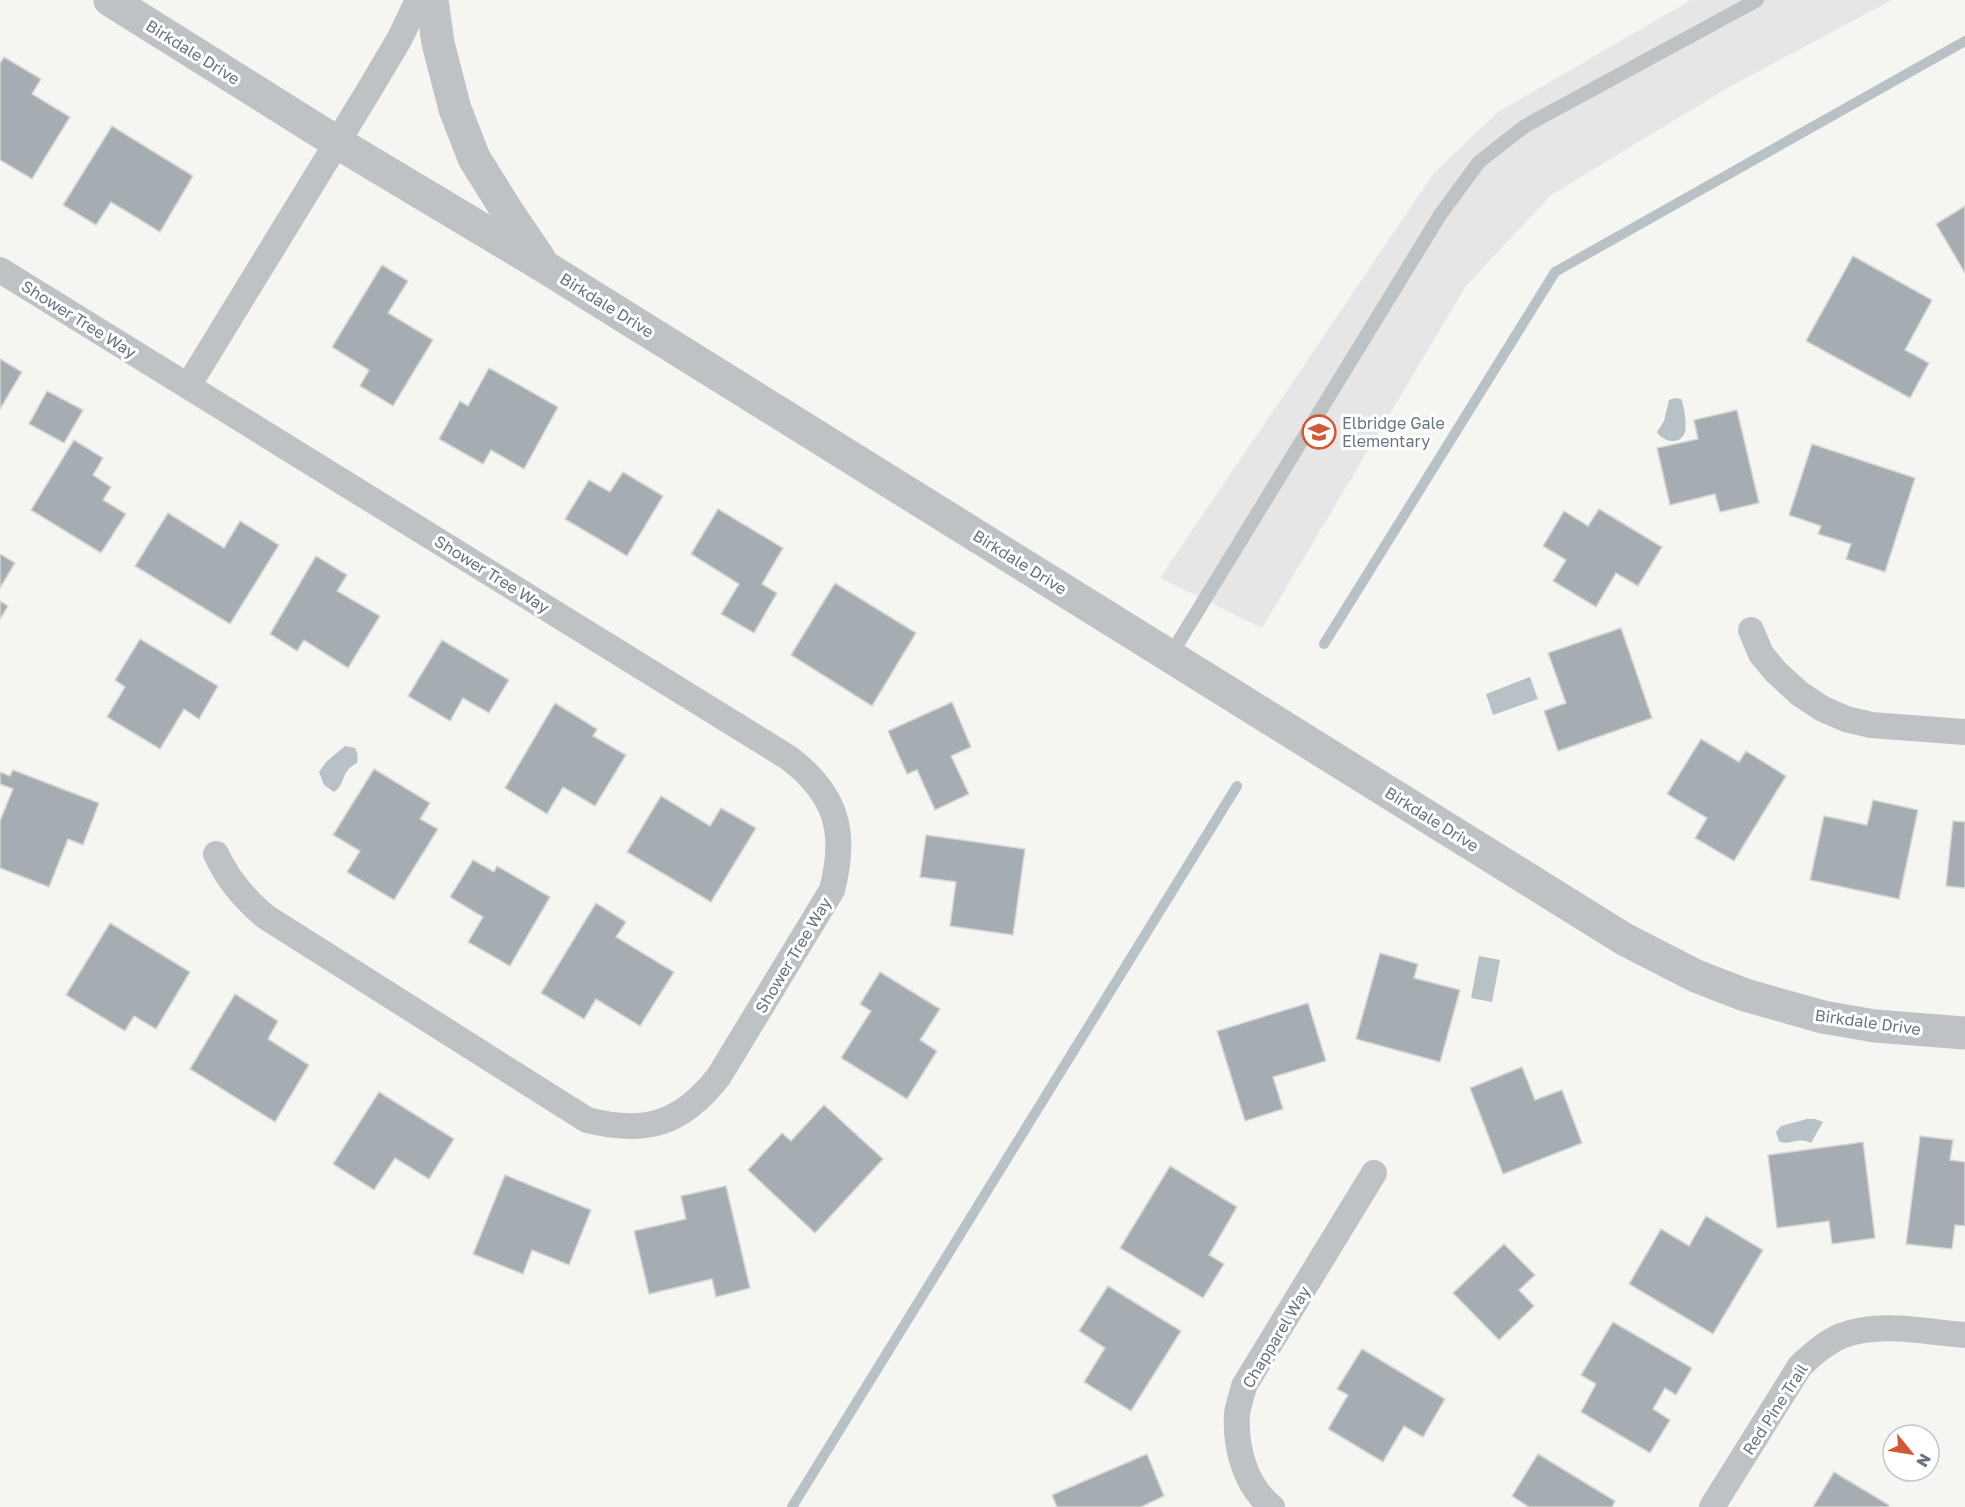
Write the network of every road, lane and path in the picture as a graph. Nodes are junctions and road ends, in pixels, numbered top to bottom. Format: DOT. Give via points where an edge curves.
graph roads {
  1 [pos="110,0"];
  2 [pos="418,0"];
  3 [pos="432,0"];
  4 [pos="1757,0"];
  5 [pos="338,143"];
  6 [pos="545,267"];
  7 [pos="0,270"];
  8 [pos="188,386"];
  9 [pos="1751,630"];
  10 [pos="1170,656"];
  11 [pos="1965,732"];
  12 [pos="216,854"];
  13 [pos="1965,1033"];
  14 [pos="1374,1173"];
  15 [pos="1965,1335"];
  16 [pos="1272,1507"];
  17 [pos="1712,1507"];
  1 -- 5 [label="street, Birkdale Drive"];
  2 -- 5 [label="street"];
  3 -- 6 [label="street" via="438,43 455,109 474,158"];
  4 -- 10 [label="lane" via="1525,126 1479,162 1440,215"];
  5 -- 6 [label="street, Birkdale Drive"];
  5 -- 8 [label="street"];
  6 -- 10 [label="street, Birkdale Drive"];
  7 -- 8 [label="street, Shower Tree Way"];
  8 -- 12 [label="street, Shower Tree Way" via="789,758 824,792 840,840 839,866 832,890 719,1076 684,1111 662,1122 637,1127 587,1120 266,917 234,886"];
  9 -- 11 [label="street" via="1761,654 1776,672 1800,694 1830,712 1871,724"];
  10 -- 13 [label="street, Birkdale Drive" via="1624,939 1696,976 1745,996 1823,1017 1875,1026"];
  14 -- 16 [label="street, Chapparel Way" via="1244,1386 1237,1436 1242,1461 1253,1484"];
  15 -- 17 [label="street, Red Pine Trail" via="1865,1330 1841,1336 1818,1349 1800,1366"];
}
